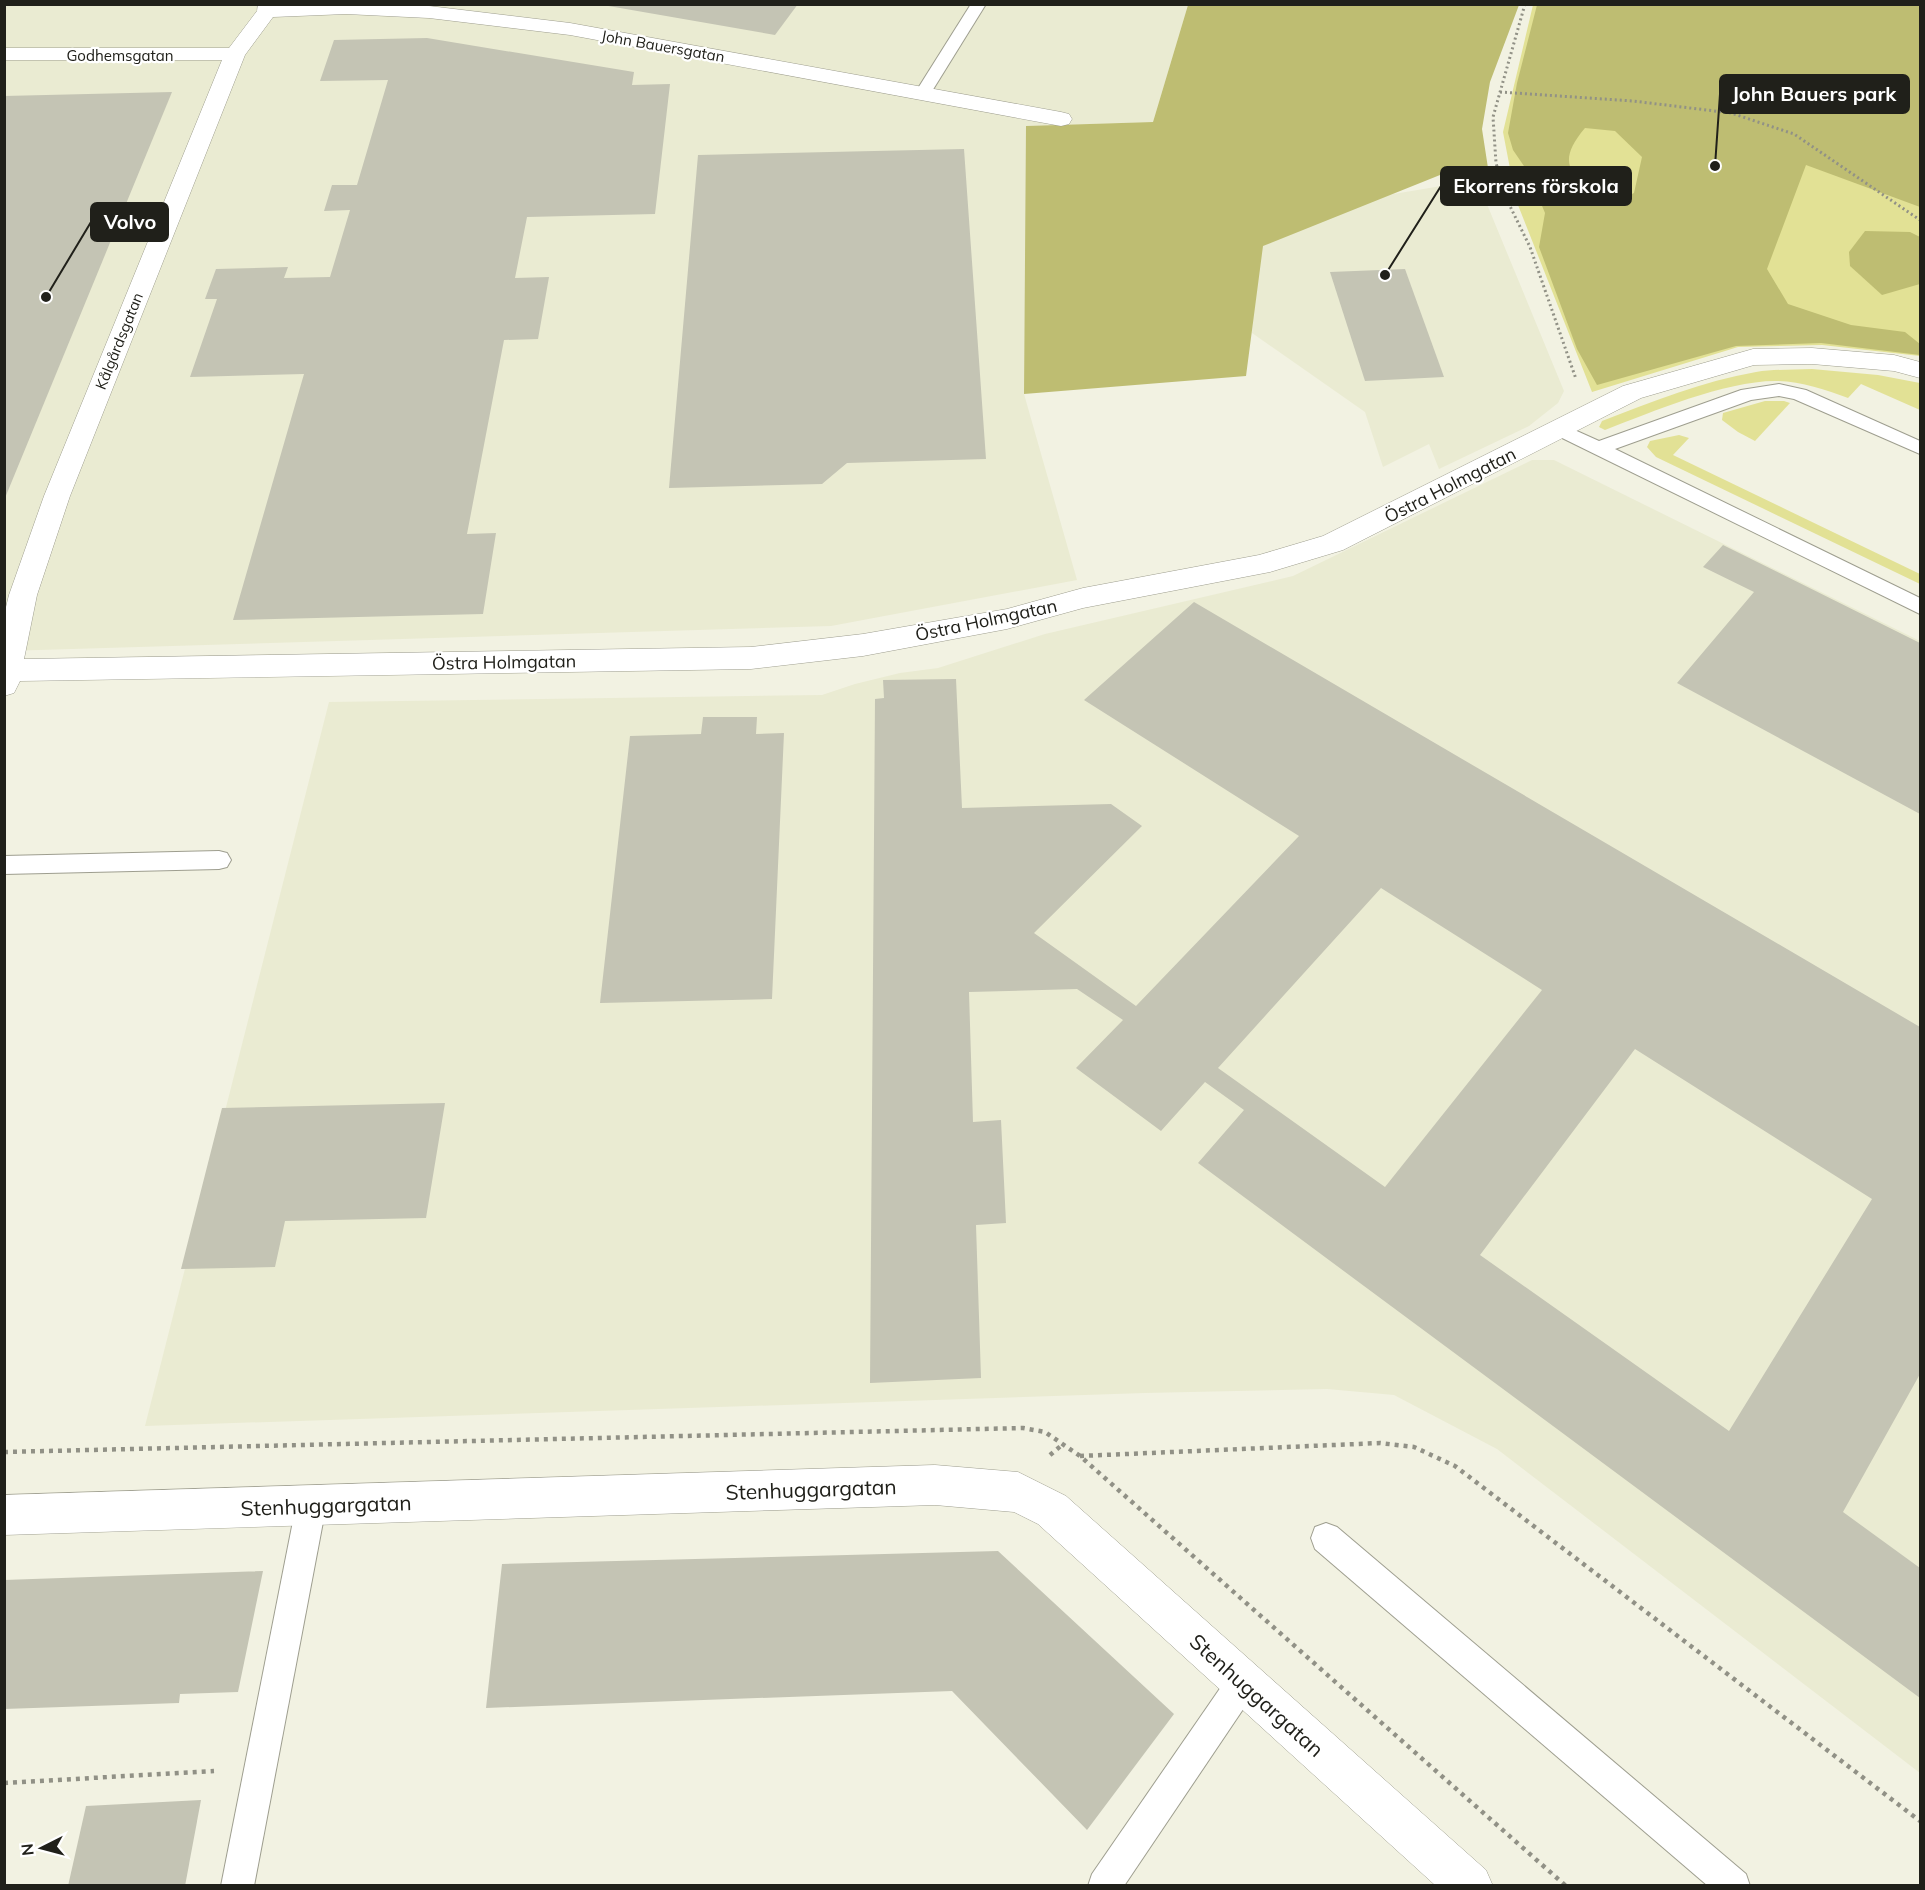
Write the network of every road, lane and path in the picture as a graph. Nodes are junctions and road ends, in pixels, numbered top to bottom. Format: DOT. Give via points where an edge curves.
graph roads {
  1 [pos="980,4"];
  2 [pos="1525,4"];
  3 [pos="268,8"];
  4 [pos="4,54"];
  5 [pos="235,54"];
  6 [pos="1500,92"];
  7 [pos="923,93"];
  8 [pos="1061,119"];
  9 [pos="1920,220"];
  10 [pos="1920,370"];
  11 [pos="1588,414"];
  12 [pos="1560,429"];
  13 [pos="1598,448"];
  14 [pos="1920,448"];
  15 [pos="1920,607"];
  16 [pos="6,675"];
  17 [pos="219,860"];
  18 [pos="4,865"];
  19 [pos="1080,1456"];
  20 [pos="311,1506"];
  21 [pos="4,1515"];
  22 [pos="1326,1538"];
  23 [pos="1243,1682"];
  24 [pos="260,1768"];
  25 [pos="4,1783"];
  26 [pos="1920,1821"];
  27 [pos="237,1886"];
  28 [pos="1104,1886"];
  29 [pos="1470,1886"];
  30 [pos="1734,1886"];
  1 -- 7 [label="lane"];
  2 -- 6 [label="path"];
  3 -- 5 [label="street, Kålgårdsgatan"];
  3 -- 7 [label="street, John Bauersgatan" via="429,12 570,29"];
  4 -- 5 [label="street, Godhemsgatan"];
  5 -- 16 [label="street, Kålgårdsgatan" via="57,496 23,595"];
  6 -- 9 [label="path" via="1685,106 1740,116 1794,134"];
  6 -- 11 [label="path" via="1493,117 1496,163 1507,200 1530,247"];
  7 -- 8 [label="street, John Bauersgatan"];
  10 -- 11 [label="street, Östra Holmgatan" via="1894,363 1812,356 1753,357 1632,392"];
  11 -- 12 [label="street, Östra Holmgatan"];
  12 -- 13 [label="lane"];
  12 -- 16 [label="street, Östra Holmgatan" via="1333,543 1260,565 863,645 751,658"];
  13 -- 14 [label="lane" via="1748,394 1779,390 1799,394"];
  13 -- 15 [label="lane"];
  17 -- 18 [label="lane"];
  19 -- 26 [label="path" via="1380,1443 1414,1447 1455,1466"];
  20 -- 21 [label="street, Stenhuggargatan"];
  20 -- 23 [label="street, Stenhuggargatan" via="935,1485 1018,1492 1052,1510"];
  20 -- 24 [label="lane"];
  22 -- 30 [label="lane"];
  23 -- 28 [label="lane"];
  23 -- 29 [label="street, Stenhuggargatan"];
  24 -- 25 [label="path"];
  24 -- 27 [label="lane"];
}
